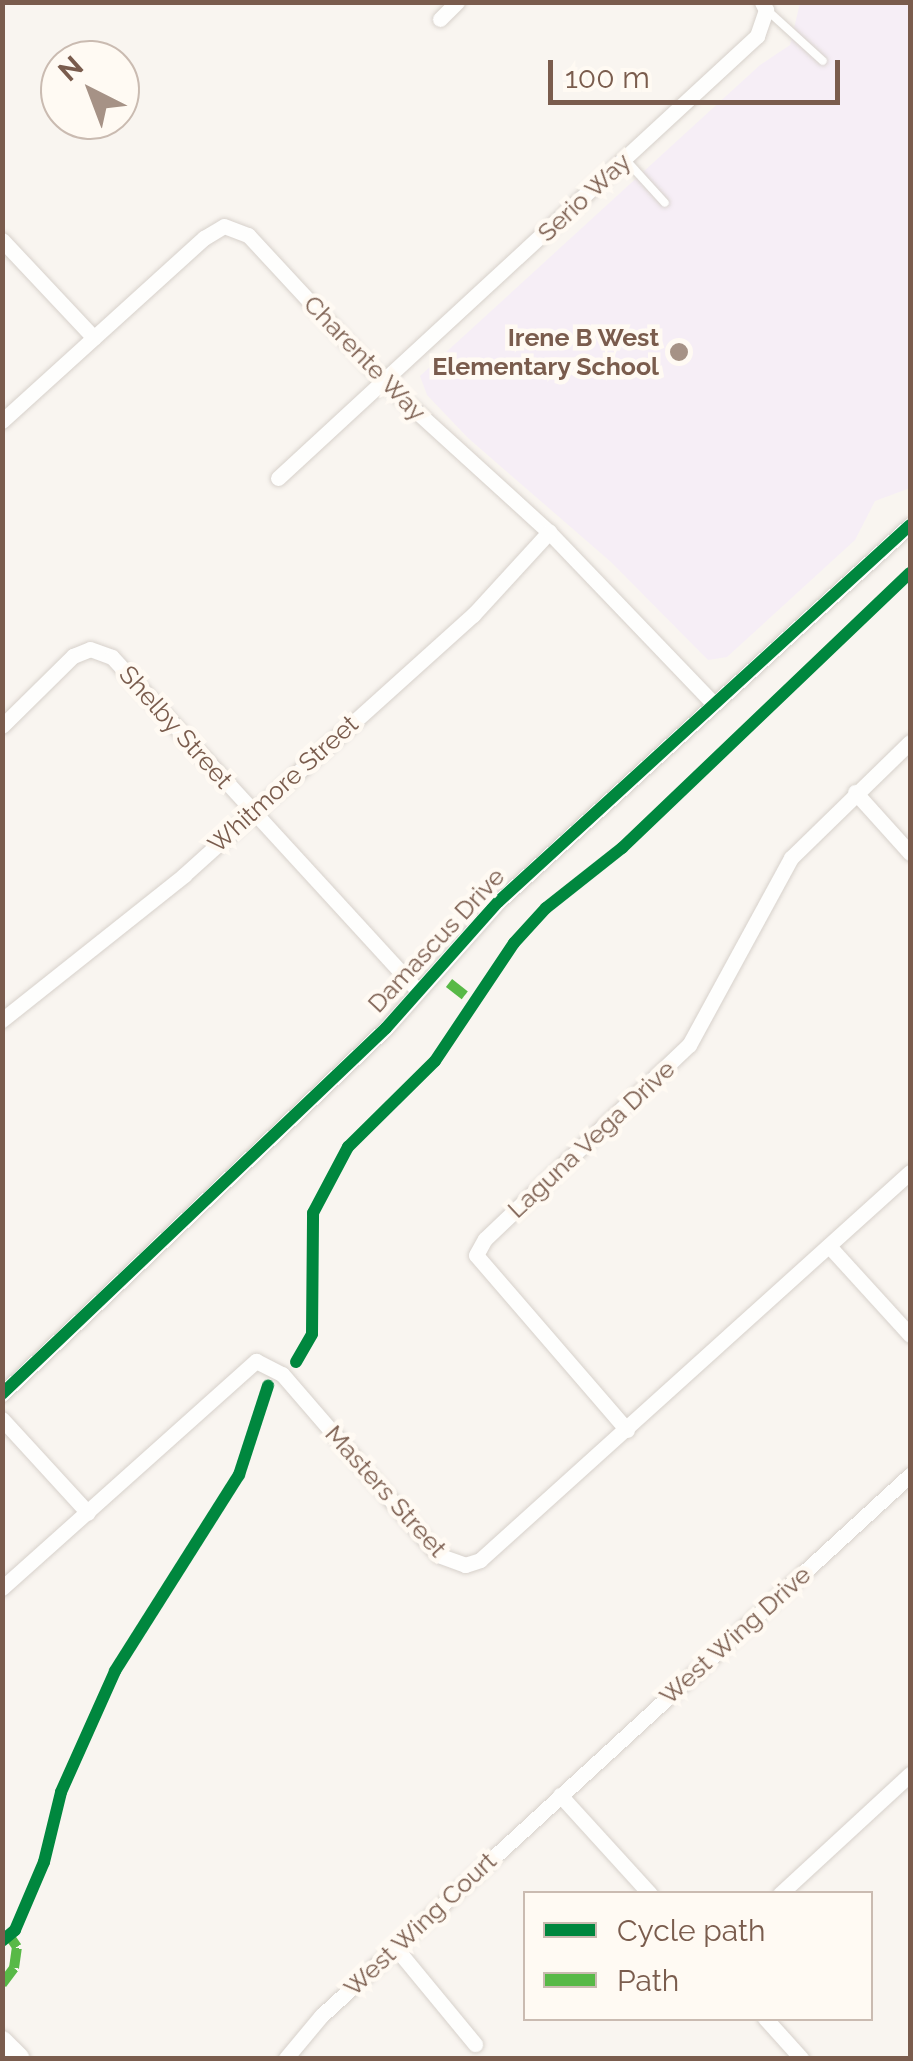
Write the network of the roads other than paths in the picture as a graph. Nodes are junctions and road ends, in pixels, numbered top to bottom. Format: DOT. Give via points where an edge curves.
graph roads {
  1 [pos="458,2"];
  2 [pos="764,6"];
  3 [pos="440,19"];
  4 [pos="824,61"];
  5 [pos="625,159"];
  6 [pos="665,203"];
  7 [pos="2,240"];
  8 [pos="94,338"];
  9 [pos="383,381"];
  10 [pos="2,421"];
  11 [pos="278,478"];
  12 [pos="910,525"];
  13 [pos="549,532"];
  14 [pos="714,704"];
  15 [pos="2,726"];
  16 [pos="910,742"];
  17 [pos="855,792"];
  18 [pos="253,810"];
  19 [pos="910,853"];
  20 [pos="417,990"];
  21 [pos="2,1020"];
  22 [pos="910,1172"];
  23 [pos="829,1246"];
  24 [pos="910,1335"];
  25 [pos="2,1394"];
  26 [pos="2,1419"];
  27 [pos="627,1430"];
  28 [pos="910,1475"];
  29 [pos="88,1513"];
  30 [pos="2,1588"];
  31 [pos="910,1774"];
  32 [pos="560,1794"];
  33 [pos="647,1891"];
  34 [pos="783,1891"];
  35 [pos="395,1947"];
  36 [pos="767,2021"];
  37 [pos="2,2042"];
  38 [pos="475,2044"];
  39 [pos="18,2058"];
  40 [pos="286,2058"];
  41 [pos="801,2058"];
  1 -- 3 [label="street"];
  2 -- 4 [label="lane"];
  2 -- 5 [label="street, Serio Way" via="757,36"];
  5 -- 6 [label="lane"];
  5 -- 9 [label="street, Serio Way"];
  7 -- 8 [label="street"];
  8 -- 9 [label="street, Charente Way" via="224,226 248,235"];
  8 -- 10 [label="street, Charente Way"];
  9 -- 11 [label="street, Serio Way"];
  9 -- 13 [label="street, Charente Way"];
  12 -- 14 [label="street, Damascus Drive"];
  13 -- 14 [label="street, Charente Way"];
  13 -- 18 [label="street, Whitmore Street" via="473,615"];
  14 -- 20 [label="street, Damascus Drive" via="498,902"];
  15 -- 18 [label="street, Shelby Street" via="74,656 101,653 112,657"];
  16 -- 17 [label="street, Laguna Vega Drive"];
  17 -- 19 [label="street"];
  17 -- 27 [label="street, Laguna Vega Drive" via="775,882 715,1007 689,1045 485,1239 476,1256"];
  18 -- 20 [label="street, Shelby Street"];
  18 -- 21 [label="street, Whitmore Street" via="149,904"];
  20 -- 25 [label="street, Damascus Drive" via="386,1028"];
  22 -- 23 [label="street, Masters Street"];
  23 -- 24 [label="street"];
  23 -- 27 [label="street, Masters Street"];
  26 -- 29 [label="street"];
  27 -- 29 [label="street, Masters Street" via="480,1560 450,1563 282,1374 256,1361"];
  28 -- 32 [label="street, West Wing Drive"];
  29 -- 30 [label="street, Masters Street"];
  31 -- 34 [label="street"];
  32 -- 33 [label="street"];
  32 -- 35 [label="street, West Wing Court"];
  35 -- 38 [label="street"];
  35 -- 40 [label="street, West Wing Court"];
  36 -- 41 [label="street"];
  37 -- 39 [label="main road"];
}
